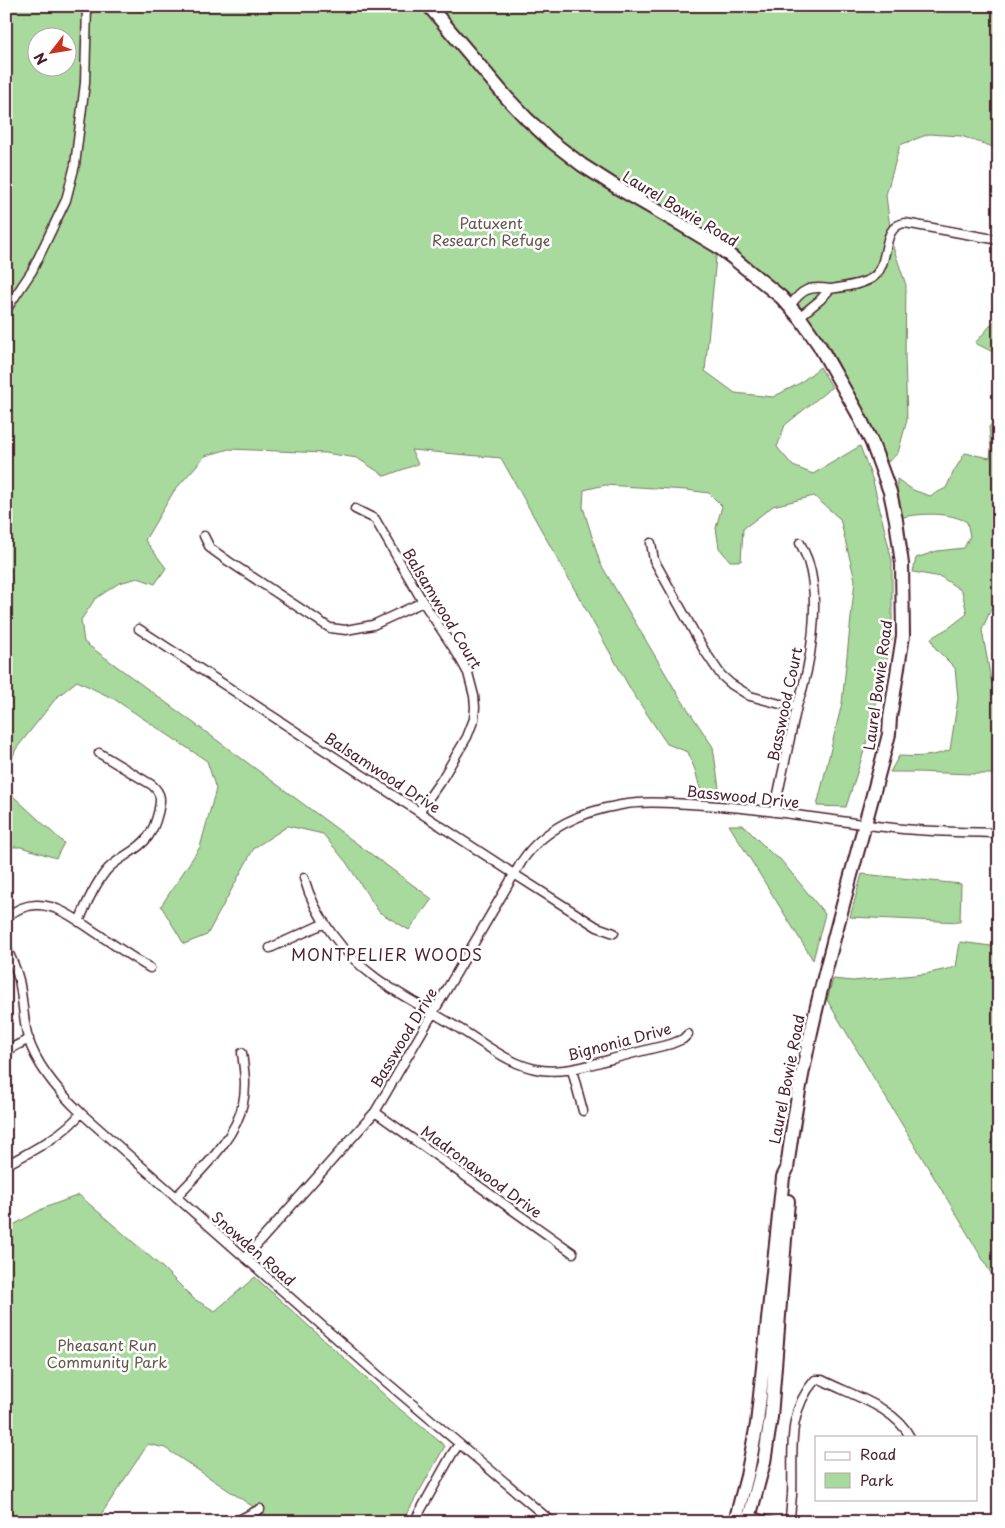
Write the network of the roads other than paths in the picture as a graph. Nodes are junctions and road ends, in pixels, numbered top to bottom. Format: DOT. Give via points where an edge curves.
graph roads {
  1 [pos="87,6"];
  2 [pos="429,6"];
  3 [pos="999,240"];
  4 [pos="830,289"];
  5 [pos="790,306"];
  6 [pos="6,310"];
  7 [pos="799,317"];
  8 [pos="355,509"];
  9 [pos="204,536"];
  10 [pos="651,543"];
  11 [pos="800,543"];
  12 [pos="422,602"];
  13 [pos="139,628"];
  14 [pos="797,706"];
  15 [pos="100,754"];
  16 [pos="419,812"];
  17 [pos="774,812"];
  18 [pos="865,824"];
  19 [pos="999,833"];
  20 [pos="514,874"];
  21 [pos="304,878"];
  22 [pos="6,917"];
  23 [pos="79,922"];
  24 [pos="325,923"];
  25 [pos="614,933"];
  26 [pos="6,948"];
  27 [pos="270,948"];
  28 [pos="150,968"];
  29 [pos="434,1012"];
  30 [pos="688,1034"];
  31 [pos="29,1039"];
  32 [pos="6,1052"];
  33 [pos="242,1052"];
  34 [pos="572,1070"];
  35 [pos="582,1111"];
  36 [pos="374,1112"];
  37 [pos="81,1113"];
  38 [pos="6,1165"];
  39 [pos="176,1197"];
  40 [pos="573,1253"];
  41 [pos="245,1258"];
  42 [pos="909,1436"];
  43 [pos="459,1444"];
  44 [pos="260,1509"];
  45 [pos="743,1518"];
  46 [pos="235,1522"];
  47 [pos="414,1522"];
  48 [pos="552,1522"];
  49 [pos="772,1522"];
  50 [pos="789,1522"];
  1 -- 6 [label="street" via="85,83 75,165 66,200 32,270"];
  2 -- 5 [label="main road, Laurel Bowie Road" via="507,98 551,141 618,188 717,246"];
  3 -- 4 [label="street" via="900,224 890,233 881,268 873,278"];
  4 -- 5 [label="street" via="817,287 807,290 799,294"];
  4 -- 7 [label="street"];
  5 -- 7 [label="main road, Laurel Bowie Road"];
  7 -- 18 [label="main road, Laurel Bowie Road" via="819,345 872,443 890,492 902,564 904,620 900,663 889,734"];
  8 -- 12 [label="street, Balsamwood Court" via="375,519"];
  9 -- 12 [label="street" via="210,548 228,562 330,628 346,630 373,625"];
  10 -- 14 [label="street" via="654,560 721,675 750,696"];
  11 -- 14 [label="street, Basswood Court" via="808,562 814,601 811,650"];
  12 -- 16 [label="street, Balsamwood Court" via="468,674 475,707 467,736"];
  13 -- 16 [label="street, Balsamwood Drive"];
  14 -- 17 [label="street, Basswood Court"];
  15 -- 23 [label="street" via="152,785 161,797 148,837 107,871 92,892"];
  16 -- 20 [label="street, Balsamwood Drive"];
  17 -- 18 [label="street, Basswood Drive"];
  17 -- 20 [label="street, Basswood Drive" via="671,803 603,808 575,818 547,835 531,848"];
  18 -- 19 [label="street, Basswood Drive" via="886,828"];
  18 -- 45 [label="main road, Laurel Bowie Road" via="806,1054 783,1177 757,1424"];
  20 -- 25 [label="street, Balsamwood Drive" via="597,926"];
  20 -- 29 [label="street, Basswood Drive"];
  21 -- 24 [label="street, Bignonia Drive" via="314,906"];
  22 -- 23 [label="street" via="24,907 39,905 56,908"];
  23 -- 28 [label="street"];
  24 -- 27 [label="street"];
  24 -- 29 [label="street, Bignonia Drive" via="344,949 367,971"];
  26 -- 31 [label="street, Snowden Road" via="16,969"];
  29 -- 34 [label="street, Bignonia Drive" via="524,1066 541,1070"];
  29 -- 36 [label="street, Basswood Drive"];
  30 -- 34 [label="street, Bignonia Drive" via="670,1044"];
  31 -- 32 [label="street"];
  31 -- 37 [label="street, Snowden Road" via="48,1076"];
  33 -- 39 [label="street" via="245,1078 239,1115 221,1146"];
  34 -- 35 [label="street"];
  36 -- 40 [label="street, Madronawood Drive"];
  36 -- 41 [label="street, Basswood Drive"];
  37 -- 38 [label="street" via="74,1122"];
  37 -- 39 [label="street, Snowden Road"];
  39 -- 41 [label="street, Snowden Road"];
  41 -- 43 [label="street, Snowden Road"];
  42 -- 50 [label="street" via="900,1421 889,1412 822,1380 815,1380 796,1414 792,1432 793,1480"];
  43 -- 47 [label="street"];
  43 -- 48 [label="street, Snowden Road"];
  44 -- 46 [label="street"];
  45 -- 49 [label="street"];
}
